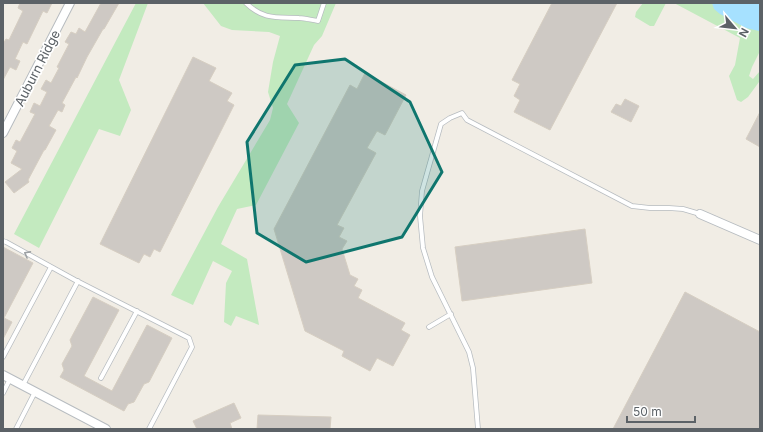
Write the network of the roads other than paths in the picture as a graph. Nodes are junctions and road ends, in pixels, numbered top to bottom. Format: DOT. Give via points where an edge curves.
graph roads {
  1 [pos="70,3"];
  2 [pos="246,3"];
  3 [pos="324,3"];
  4 [pos="3,133"];
  5 [pos="700,214"];
  6 [pos="760,240"];
  7 [pos="3,242"];
  8 [pos="51,266"];
  9 [pos="78,281"];
  10 [pos="137,311"];
  11 [pos="451,314"];
  12 [pos="429,327"];
  13 [pos="3,357"];
  14 [pos="7,377"];
  15 [pos="101,378"];
  16 [pos="23,386"];
  17 [pos="35,392"];
  18 [pos="3,393"];
  19 [pos="16,429"];
  20 [pos="106,429"];
  21 [pos="149,429"];
  22 [pos="478,429"];
  1 -- 4 [label="street, Auburn Ridge"];
  2 -- 3 [label="lane" via="261,14 318,21"];
  5 -- 6 [label="street"];
  5 -- 11 [label="lane" via="683,209 632,206 467,120 462,113 441,124 422,191 420,216 423,248 432,277"];
  8 -- 7 [label="lane, one-way"];
  8 -- 9 [label="lane"];
  8 -- 13 [label="lane"];
  9 -- 10 [label="lane"];
  9 -- 16 [label="lane"];
  10 -- 15 [label="lane"];
  10 -- 21 [label="lane" via="189,338 192,347"];
  11 -- 12 [label="lane"];
  11 -- 22 [label="lane" via="474,368"];
  14 -- 16 [label="street"];
  14 -- 18 [label="lane"];
  16 -- 17 [label="street"];
  17 -- 19 [label="lane"];
  17 -- 20 [label="street"];
}
